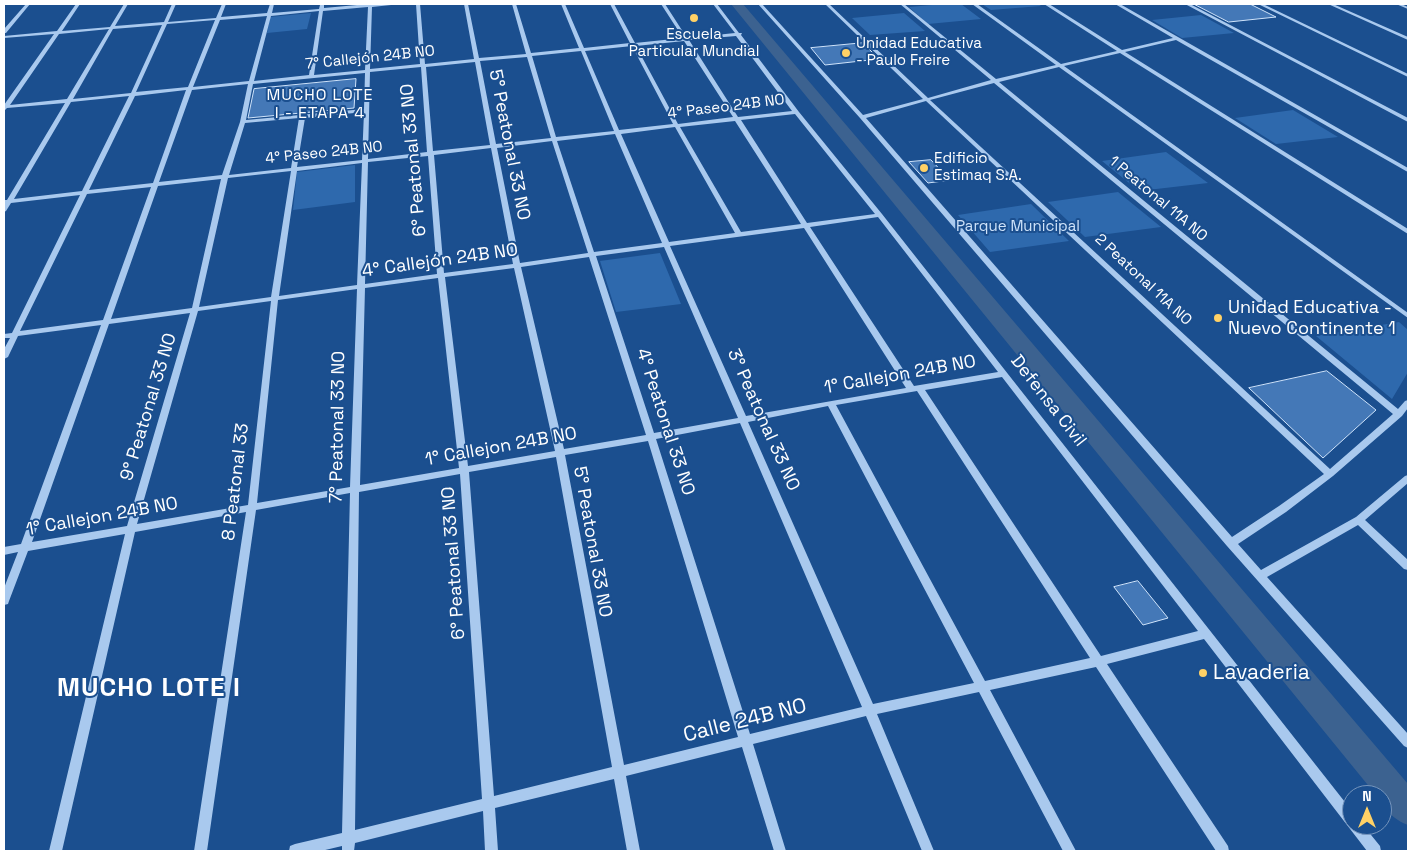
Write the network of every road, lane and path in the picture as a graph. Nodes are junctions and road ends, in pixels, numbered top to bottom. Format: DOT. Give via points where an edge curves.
graph roads {
  1 [pos="28,4"];
  2 [pos="78,4"];
  3 [pos="126,4"];
  4 [pos="174,4"];
  5 [pos="224,4"];
  6 [pos="272,4"];
  7 [pos="392,4"];
  8 [pos="418,4"];
  9 [pos="466,4"];
  10 [pos="514,4"];
  11 [pos="563,4"];
  12 [pos="612,4"];
  13 [pos="663,4"];
  14 [pos="715,4"];
  15 [pos="760,4"];
  16 [pos="827,4"];
  17 [pos="902,4"];
  18 [pos="974,4"];
  19 [pos="1046,4"];
  20 [pos="1118,4"];
  21 [pos="1186,4"];
  22 [pos="1260,4"];
  23 [pos="1330,4"];
  24 [pos="1398,4"];
  25 [pos="370,5"];
  26 [pos="322,7"];
  27 [pos="1408,8"];
  28 [pos="268,14"];
  29 [pos="219,18"];
  30 [pos="163,24"];
  31 [pos="112,28"];
  32 [pos="4,32"];
  33 [pos="58,32"];
  34 [pos="740,34"];
  35 [pos="4,36"];
  36 [pos="1177,38"];
  37 [pos="1408,39"];
  38 [pos="686,40"];
  39 [pos="634,45"];
  40 [pos="582,50"];
  41 [pos="1122,52"];
  42 [pos="529,55"];
  43 [pos="476,60"];
  44 [pos="422,66"];
  45 [pos="1060,66"];
  46 [pos="367,71"];
  47 [pos="1408,76"];
  48 [pos="311,77"];
  49 [pos="995,81"];
  50 [pos="251,83"];
  51 [pos="190,88"];
  52 [pos="133,94"];
  53 [pos="926,99"];
  54 [pos="68,101"];
  55 [pos="4,107"];
  56 [pos="366,110"];
  57 [pos="796,112"];
  58 [pos="302,116"];
  59 [pos="862,116"];
  60 [pos="736,118"];
  61 [pos="1408,120"];
  62 [pos="243,122"];
  63 [pos="676,125"];
  64 [pos="616,132"];
  65 [pos="554,139"];
  66 [pos="492,146"];
  67 [pos="430,153"];
  68 [pos="364,161"];
  69 [pos="294,169"];
  70 [pos="1408,170"];
  71 [pos="226,176"];
  72 [pos="157,184"];
  73 [pos="84,192"];
  74 [pos="6,202"];
  75 [pos="4,210"];
  76 [pos="880,215"];
  77 [pos="808,226"];
  78 [pos="1408,232"];
  79 [pos="739,235"];
  80 [pos="668,244"];
  81 [pos="594,255"];
  82 [pos="517,265"];
  83 [pos="441,276"];
  84 [pos="360,287"];
  85 [pos="275,298"];
  86 [pos="195,310"];
  87 [pos="1408,316"];
  88 [pos="105,322"];
  89 [pos="15,334"];
  90 [pos="4,336"];
  91 [pos="4,357"];
  92 [pos="1004,374"];
  93 [pos="915,388"];
  94 [pos="832,403"];
  95 [pos="1408,403"];
  96 [pos="1398,414"];
  97 [pos="743,419"];
  98 [pos="651,437"];
  99 [pos="560,453"];
  100 [pos="464,470"];
  101 [pos="1330,474"];
  102 [pos="1408,478"];
  103 [pos="355,490"];
  104 [pos="252,508"];
  105 [pos="1359,520"];
  106 [pos="131,527"];
  107 [pos="1231,543"];
  108 [pos="24,547"];
  109 [pos="4,551"];
  110 [pos="1408,566"];
  111 [pos="1260,576"];
  112 [pos="4,601"];
  113 [pos="1205,634"];
  114 [pos="1100,661"];
  115 [pos="981,686"];
  116 [pos="871,710"];
  117 [pos="748,741"];
  118 [pos="1408,742"];
  119 [pos="618,773"];
  120 [pos="488,805"];
  121 [pos="1342,808"];
  122 [pos="1363,835"];
  123 [pos="348,845"];
  124 [pos="55,851"];
  125 [pos="201,851"];
  126 [pos="295,851"];
  127 [pos="492,851"];
  128 [pos="634,851"];
  129 [pos="780,851"];
  130 [pos="928,851"];
  131 [pos="1070,851"];
  132 [pos="1223,851"];
  133 [pos="1375,851"];
  1 -- 32 [label="street"];
  2 -- 33 [label="street"];
  3 -- 31 [label="street"];
  4 -- 30 [label="street"];
  5 -- 29 [label="street"];
  6 -- 28 [label="street, 9° Peatonal 33 NO"];
  7 -- 25 [label="street"];
  8 -- 44 [label="street, 6° Peatonal 33 NO"];
  9 -- 43 [label="street, 5° Peatonal 33 NO"];
  10 -- 42 [label="street, 4° Peatonal 33 NO"];
  11 -- 40 [label="street, 3° Peatonal 33 NO"];
  12 -- 39 [label="street"];
  13 -- 38 [label="street"];
  14 -- 34 [label="street, Defensa Civil"];
  15 -- 59 [label="street"];
  16 -- 53 [label="street, 2 Peatonal 11A NO"];
  17 -- 49 [label="street, 1 Peatonal 11A NO"];
  18 -- 45 [label="street"];
  19 -- 41 [label="street"];
  20 -- 36 [label="street"];
  21 -- 61 [label="street"];
  22 -- 47 [label="street"];
  23 -- 37 [label="street"];
  24 -- 27 [label="street"];
  25 -- 26 [label="street"];
  25 -- 46 [label="street, 7° Peatonal 33 NO"];
  26 -- 28 [label="street"];
  26 -- 48 [label="street"];
  28 -- 29 [label="street"];
  28 -- 50 [label="street, 9° Peatonal 33 NO"];
  29 -- 30 [label="street"];
  29 -- 51 [label="street"];
  30 -- 31 [label="street"];
  30 -- 52 [label="street"];
  31 -- 33 [label="street"];
  31 -- 54 [label="street"];
  33 -- 35 [label="street"];
  33 -- 55 [label="street"];
  34 -- 38 [label="street, 7° Callejón 24B NO"];
  34 -- 57 [label="street, Defensa Civil"];
  36 -- 41 [label="street"];
  36 -- 70 [label="street"];
  38 -- 39 [label="street, 7° Callejón 24B NO"];
  38 -- 60 [label="street"];
  39 -- 40 [label="street, 7° Callejón 24B NO"];
  39 -- 63 [label="street"];
  40 -- 42 [label="street, 7° Callejón 24B NO"];
  40 -- 64 [label="street, 3° Peatonal 33 NO"];
  41 -- 45 [label="street"];
  41 -- 78 [label="street"];
  42 -- 43 [label="street, 7° Callejón 24B NO"];
  42 -- 65 [label="street, 4° Peatonal 33 NO"];
  43 -- 44 [label="street, 7° Callejón 24B NO"];
  43 -- 66 [label="street, 5° Peatonal 33 NO"];
  44 -- 46 [label="street, 7° Callejón 24B NO"];
  44 -- 67 [label="street, 6° Peatonal 33 NO"];
  45 -- 49 [label="street"];
  45 -- 87 [label="street"];
  46 -- 48 [label="street, 7° Callejón 24B NO"];
  46 -- 56 [label="street, 7° Peatonal 33 NO"];
  48 -- 50 [label="street, 7° Callejón 24B NO"];
  49 -- 53 [label="street"];
  49 -- 96 [label="street, 1 Peatonal 11A NO"];
  50 -- 51 [label="street, 7° Callejón 24B NO"];
  50 -- 62 [label="street, 9° Peatonal 33 NO"];
  51 -- 52 [label="street, 7° Callejón 24B NO"];
  51 -- 72 [label="street"];
  52 -- 54 [label="street, 7° Callejón 24B NO"];
  52 -- 73 [label="street"];
  53 -- 59 [label="street"];
  53 -- 101 [label="street, 2 Peatonal 11A NO"];
  54 -- 55 [label="street, 7° Callejón 24B NO"];
  54 -- 74 [label="street"];
  56 -- 58 [label="street"];
  56 -- 68 [label="street, 7° Peatonal 33 NO"];
  57 -- 60 [label="street, 4° Paseo 24B NO"];
  57 -- 76 [label="street, Defensa Civil"];
  58 -- 62 [label="street"];
  58 -- 69 [label="street, 8 Peatonal 33"];
  59 -- 107 [label="street"];
  60 -- 63 [label="street, 4° Paseo 24B NO"];
  60 -- 77 [label="street"];
  62 -- 71 [label="street, 9° Peatonal 33 NO"];
  63 -- 64 [label="street, 4° Paseo 24B NO"];
  63 -- 79 [label="street"];
  64 -- 65 [label="street, 4° Paseo 24B NO"];
  64 -- 80 [label="street, 3° Peatonal 33 NO"];
  65 -- 66 [label="street, 4° Paseo 24B NO"];
  65 -- 81 [label="street, 4° Peatonal 33 NO"];
  66 -- 67 [label="street, 4° Paseo 24B NO"];
  66 -- 82 [label="street, 5° Peatonal 33 NO"];
  67 -- 68 [label="street, 4° Paseo 24B NO"];
  67 -- 83 [label="street, 6° Peatonal 33 NO"];
  68 -- 69 [label="street, 4° Paseo 24B NO"];
  68 -- 84 [label="street, 7° Peatonal 33 NO"];
  69 -- 71 [label="street, 4° Paseo 24B NO"];
  69 -- 85 [label="street, 8 Peatonal 33"];
  71 -- 72 [label="street, 4° Paseo 24B NO"];
  71 -- 86 [label="street, 9° Peatonal 33 NO"];
  72 -- 73 [label="street, 4° Paseo 24B NO"];
  72 -- 88 [label="street"];
  73 -- 74 [label="street, 4° Paseo 24B NO"];
  73 -- 89 [label="street"];
  74 -- 75 [label="street"];
  76 -- 77 [label="street, 4° Callejón 24B NO"];
  76 -- 92 [label="street, Defensa Civil"];
  77 -- 79 [label="street, 4° Callejón 24B NO"];
  77 -- 93 [label="street"];
  79 -- 80 [label="street, 4° Callejón 24B NO"];
  80 -- 81 [label="street, 4° Callejón 24B NO"];
  80 -- 97 [label="street, 3° Peatonal 33 NO"];
  81 -- 82 [label="street, 4° Callejón 24B NO"];
  81 -- 98 [label="street, 4° Peatonal 33 NO"];
  82 -- 83 [label="street, 4° Callejón 24B NO"];
  82 -- 99 [label="street, 5° Peatonal 33 NO"];
  83 -- 84 [label="street, 4° Callejón 24B NO"];
  83 -- 100 [label="street, 6° Peatonal 33 NO"];
  84 -- 85 [label="street, 4° Callejón 24B NO"];
  84 -- 103 [label="street, 7° Peatonal 33 NO"];
  85 -- 86 [label="street, 4° Callejón 24B NO"];
  85 -- 104 [label="street, 8 Peatonal 33"];
  86 -- 88 [label="street, 4° Callejón 24B NO"];
  86 -- 106 [label="street, 9° Peatonal 33 NO"];
  88 -- 89 [label="street, 4° Callejón 24B NO"];
  88 -- 108 [label="street"];
  89 -- 90 [label="street, 4° Callejón 24B NO"];
  89 -- 91 [label="street"];
  92 -- 93 [label="street, 1° Callejon 24B NO"];
  92 -- 113 [label="street, Defensa Civil"];
  93 -- 94 [label="street, 1° Callejon 24B NO"];
  93 -- 114 [label="street"];
  94 -- 97 [label="street, 1° Callejon 24B NO"];
  94 -- 115 [label="street"];
  95 -- 96 [label="street"];
  96 -- 101 [label="street"];
  97 -- 98 [label="street, 1° Callejon 24B NO"];
  97 -- 116 [label="street, 3° Peatonal 33 NO"];
  98 -- 99 [label="street, 1° Callejon 24B NO"];
  98 -- 117 [label="street, 4° Peatonal 33 NO"];
  99 -- 100 [label="street, 1° Callejon 24B NO"];
  99 -- 119 [label="street, 5° Peatonal 33 NO"];
  100 -- 103 [label="street, 1° Callejon 24B NO"];
  100 -- 120 [label="street, 6° Peatonal 33 NO"];
  101 -- 107 [label="street" via="1269,520"];
  102 -- 105 [label="street"];
  103 -- 104 [label="street, 1° Callejon 24B NO"];
  103 -- 123 [label="street, 7° Peatonal 33 NO"];
  104 -- 106 [label="street, 1° Callejon 24B NO"];
  104 -- 125 [label="street, 8 Peatonal 33"];
  105 -- 110 [label="street"];
  105 -- 111 [label="street"];
  106 -- 108 [label="street, 1° Callejon 24B NO"];
  106 -- 124 [label="street, 9° Peatonal 33 NO"];
  107 -- 111 [label="street"];
  108 -- 109 [label="street, 1° Callejon 24B NO"];
  108 -- 112 [label="street"];
  111 -- 118 [label="street"];
  113 -- 114 [label="street, Calle 24B NO"];
  113 -- 121 [label="street, Defensa Civil"];
  114 -- 115 [label="street, Calle 24B NO"];
  114 -- 132 [label="street"];
  115 -- 116 [label="street, Calle 24B NO"];
  115 -- 131 [label="street"];
  116 -- 117 [label="street, Calle 24B NO"];
  116 -- 130 [label="street, 3° Peatonal 33 NO"];
  117 -- 119 [label="street, Calle 24B NO"];
  117 -- 129 [label="street, 4° Peatonal 33 NO"];
  119 -- 120 [label="street, Calle 24B NO"];
  119 -- 128 [label="street, 5° Peatonal 33 NO"];
  120 -- 123 [label="street, Calle 24B NO"];
  120 -- 127 [label="street, 6° Peatonal 33 NO"];
  122 -- 133 [label="street"];
  123 -- 126 [label="street, Calle 24B NO"];
}
